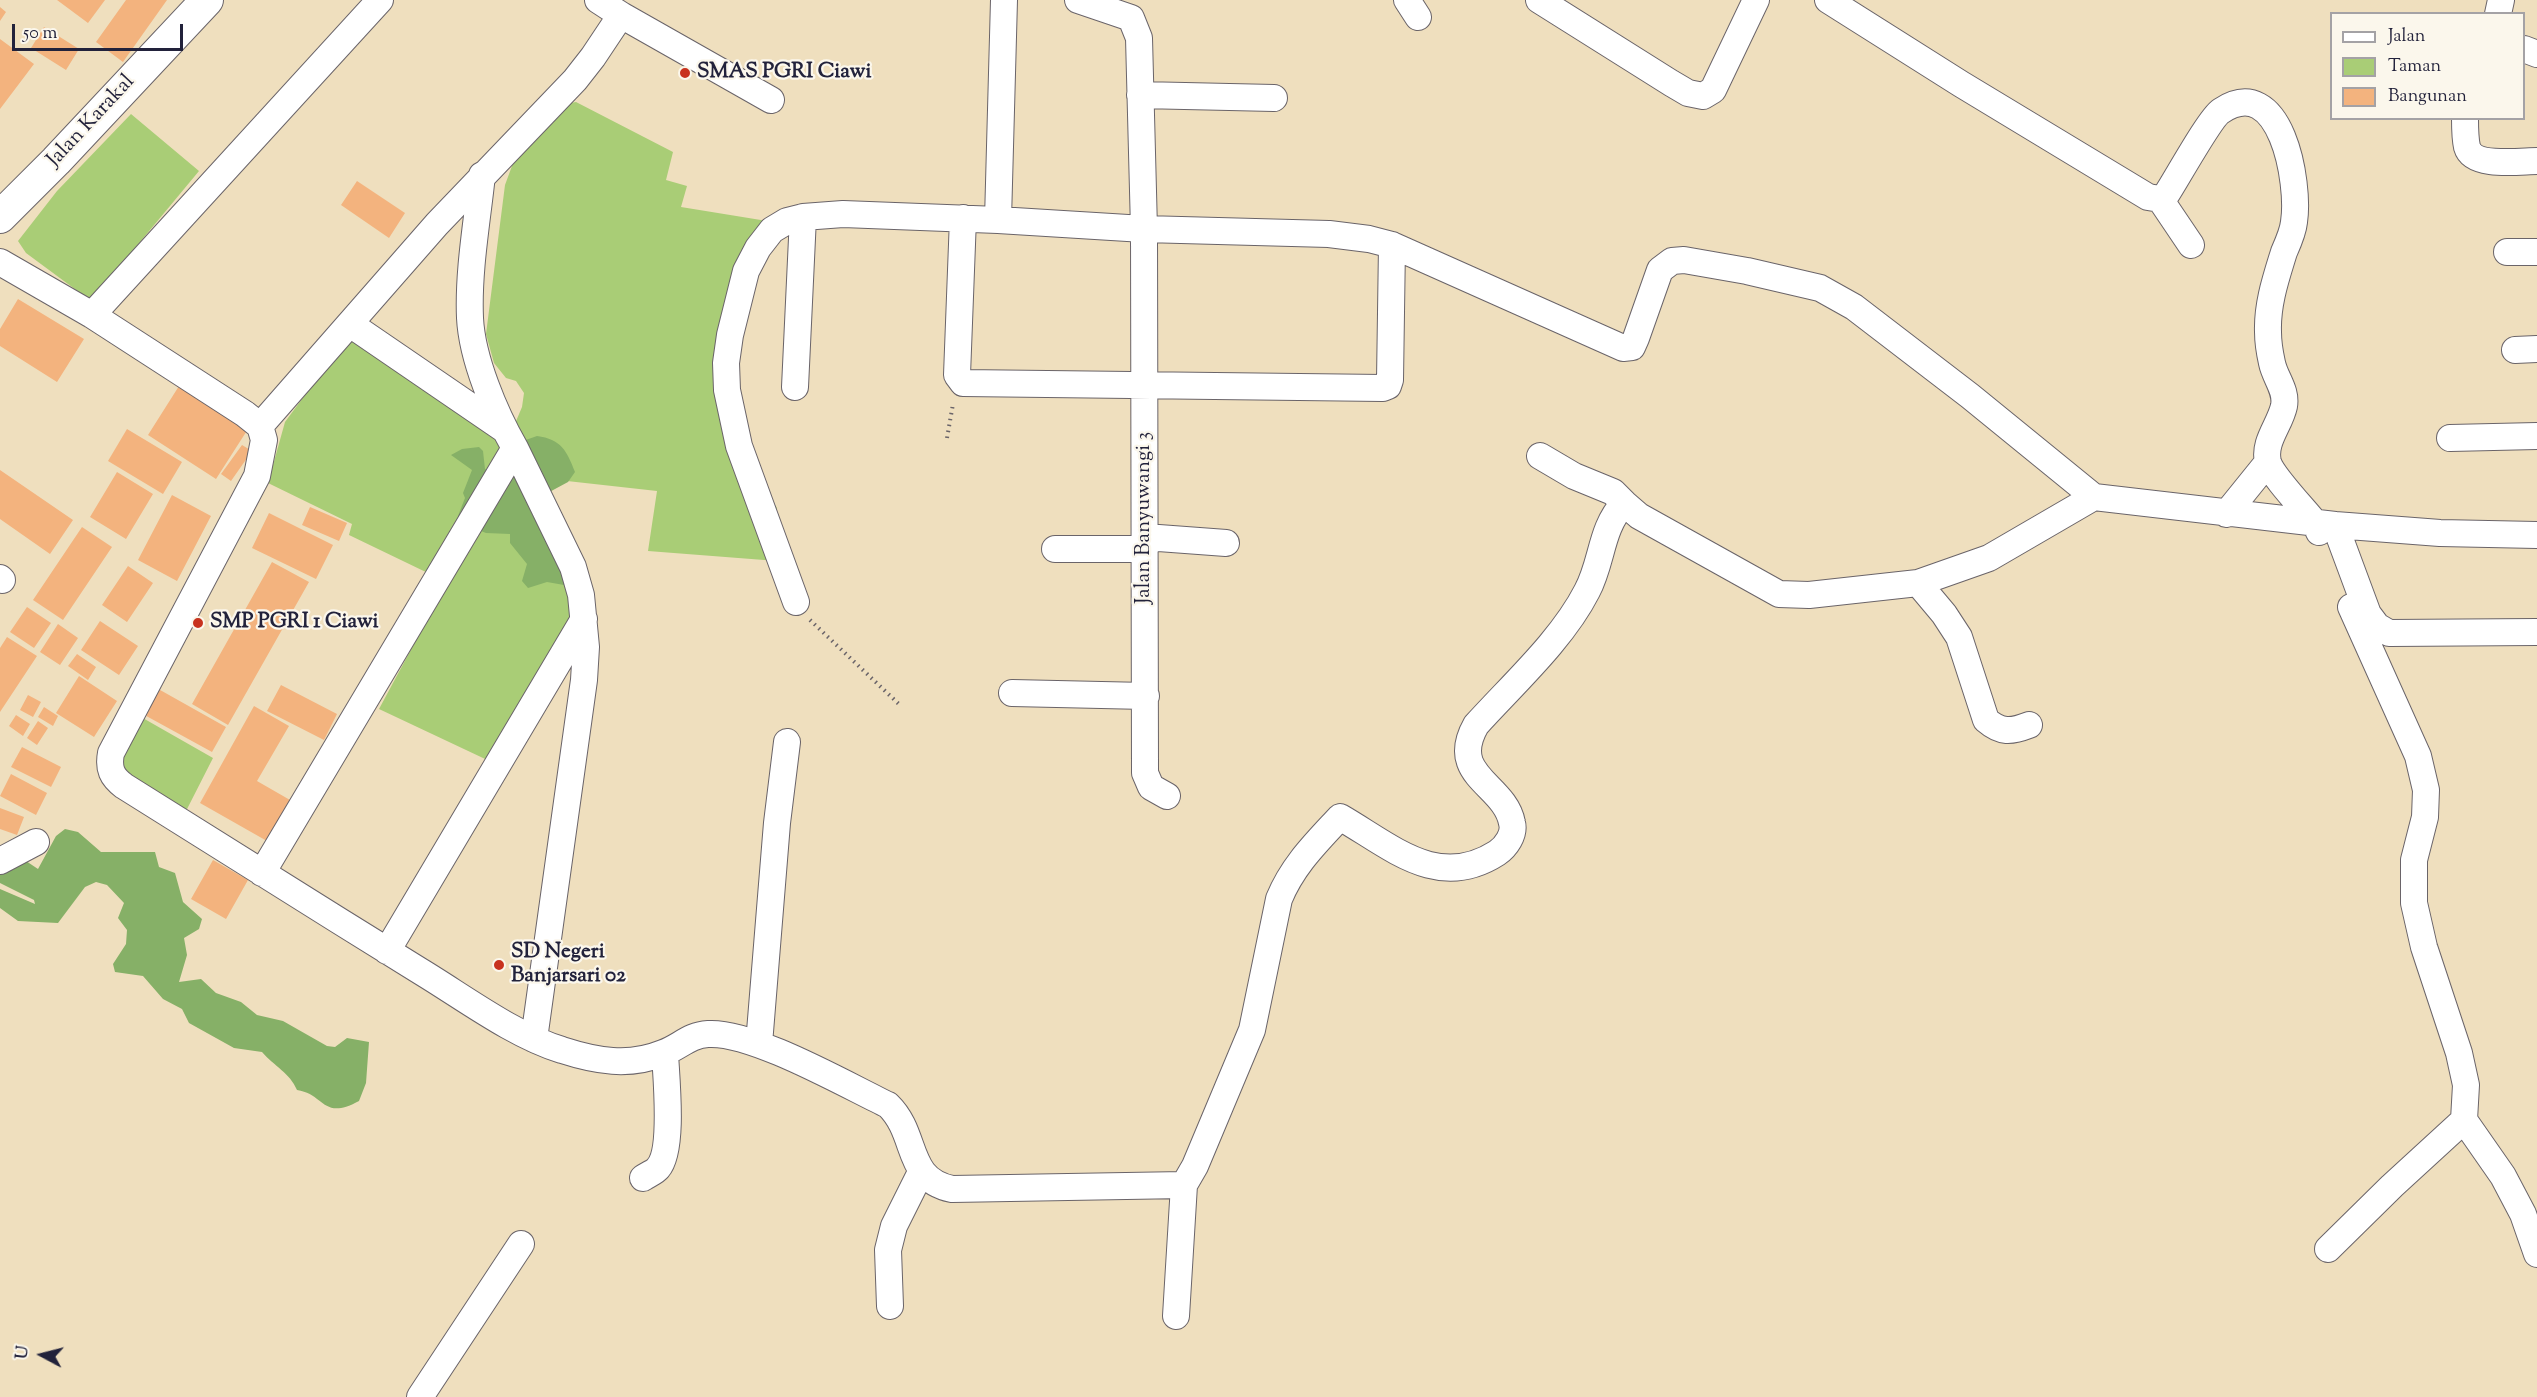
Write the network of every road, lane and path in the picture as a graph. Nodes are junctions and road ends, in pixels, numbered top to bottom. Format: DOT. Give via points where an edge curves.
graph roads {
  1 [pos="207,0"];
  2 [pos="380,0"];
  3 [pos="598,0"];
  4 [pos="1004,0"];
  5 [pos="1078,0"];
  6 [pos="1539,0"];
  7 [pos="1756,0"];
  8 [pos="1828,0"];
  9 [pos="621,15"];
  10 [pos="1140,95"];
  11 [pos="1274,98"];
  12 [pos="771,100"];
  13 [pos="2465,120"];
  14 [pos="2537,161"];
  15 [pos="482,175"];
  16 [pos="2160,199"];
  17 [pos="0,217"];
  18 [pos="803,217"];
  19 [pos="963,218"];
  20 [pos="998,220"];
  21 [pos="1144,229"];
  22 [pos="1392,245"];
  23 [pos="2191,245"];
  24 [pos="2507,252"];
  25 [pos="2537,252"];
  26 [pos="0,262"];
  27 [pos="92,315"];
  28 [pos="350,324"];
  29 [pos="958,379"];
  30 [pos="1145,385"];
  31 [pos="795,387"];
  32 [pos="260,426"];
  33 [pos="2537,436"];
  34 [pos="947,438"];
  35 [pos="2450,438"];
  36 [pos="510,439"];
  37 [pos="1540,456"];
  38 [pos="2268,462"];
  39 [pos="2094,497"];
  40 [pos="1624,503"];
  41 [pos="2226,514"];
  42 [pos="2325,524"];
  43 [pos="2537,535"];
  44 [pos="1145,543"];
  45 [pos="1226,543"];
  46 [pos="1055,549"];
  47 [pos="1918,583"];
  48 [pos="796,602"];
  49 [pos="584,619"];
  50 [pos="2537,632"];
  51 [pos="1012,693"];
  52 [pos="1146,696"];
  53 [pos="901,706"];
  54 [pos="2029,725"];
  55 [pos="787,742"];
  56 [pos="1167,796"];
  57 [pos="36,842"];
  58 [pos="0,861"];
  59 [pos="262,873"];
  60 [pos="387,951"];
  61 [pos="534,1039"];
  62 [pos="759,1044"];
  63 [pos="665,1053"];
  64 [pos="2464,1120"];
  65 [pos="921,1172"];
  66 [pos="643,1178"];
  67 [pos="1184,1185"];
  68 [pos="521,1244"];
  69 [pos="2328,1249"];
  70 [pos="2537,1254"];
  71 [pos="890,1306"];
  72 [pos="1176,1316"];
  73 [pos="420,1397"];
  1 -- 17 [label="main road, Jalan Karakal"];
  2 -- 27 [label="street"];
  3 -- 9 [label="street"];
  4 -- 20 [label="street"];
  5 -- 10 [label="street, Jalan Banyuwangi 3" via="1131,18 1139,38"];
  6 -- 7 [label="street" via="1688,93 1703,96 1713,90"];
  8 -- 16 [label="street" via="2148,197"];
  9 -- 12 [label="street"];
  9 -- 15 [label="street" via="575,80"];
  10 -- 11 [label="street"];
  10 -- 21 [label="street, Jalan Banyuwangi 3"];
  13 -- 14 [label="street" via="2467,148 2472,156 2481,161"];
  15 -- 28 [label="street"];
  15 -- 36 [label="street" via="470,319 478,360"];
  16 -- 23 [label="street"];
  16 -- 38 [label="street" via="2218,112 2238,102 2252,102 2267,112 2279,128 2294,177 2296,204 2294,224 2271,296 2269,343 2284,405 2269,445"];
  18 -- 19 [label="street" via="843,214"];
  18 -- 31 [label="street"];
  18 -- 48 [label="street" via="772,230 758,248 746,271 726,363 730,415 739,446"];
  19 -- 20 [label="street"];
  19 -- 29 [label="street"];
  20 -- 21 [label="street"];
  21 -- 22 [label="street" via="1329,234"];
  21 -- 30 [label="street, Jalan Banyuwangi 3"];
  22 -- 30 [label="street" via="1388,386"];
  22 -- 39 [label="street" via="1623,348 1632,346 1660,270 1672,261 1747,271 1820,288 1899,340"];
  24 -- 25 [label="street"];
  26 -- 27 [label="street"];
  27 -- 32 [label="street"];
  28 -- 32 [label="street"];
  28 -- 36 [label="street"];
  29 -- 30 [label="street" via="963,383"];
  29 -- 34 [label="path"];
  30 -- 44 [label="street, Jalan Banyuwangi 3"];
  32 -- 59 [label="street" via="264,440 257,476 109,763 116,780"];
  33 -- 35 [label="street"];
  36 -- 49 [label="street" via="573,567"];
  36 -- 59 [label="street"];
  37 -- 40 [label="street" via="1613,492"];
  38 -- 41 [label="street"];
  38 -- 42 [label="street" via="2274,473"];
  39 -- 41 [label="street"];
  39 -- 47 [label="street" via="1989,558"];
  40 -- 47 [label="street" via="1639,516 1779,594 1809,596"];
  40 -- 67 [label="street" via="1612,515 1588,589 1568,623 1468,738 1468,754 1475,772 1506,807 1513,824 1511,837 1502,850 1480,864 1449,870 1424,866 1340,817 1298,861 1279,898 1252,1030"];
  41 -- 42 [label="street"];
  42 -- 43 [label="street" via="2440,533"];
  42 -- 50 [label="street" via="2368,614 2389,633"];
  42 -- 64 [label="street" via="2363,637 2418,756 2426,790 2427,804 2414,860 2414,903 2424,947 2459,1053 2466,1085"];
  44 -- 45 [label="street"];
  44 -- 46 [label="street"];
  44 -- 52 [label="street, Jalan Banyuwangi 3"];
  47 -- 54 [label="street" via="1959,637 1986,720 1996,729 2011,732"];
  48 -- 53 [label="path"];
  49 -- 60 [label="street"];
  49 -- 61 [label="street" via="584,680"];
  51 -- 52 [label="street"];
  52 -- 56 [label="street, Jalan Banyuwangi 3" via="1144,773 1150,787"];
  55 -- 62 [label="street"];
  57 -- 58 [label="street"];
  59 -- 60 [label="street"];
  60 -- 61 [label="street"];
  61 -- 63 [label="street" via="585,1057 613,1062"];
  62 -- 63 [label="street" via="708,1034 694,1036"];
  62 -- 65 [label="street" via="888,1106 898,1116"];
  63 -- 66 [label="street" via="668,1098 664,1155 658,1168"];
  64 -- 69 [label="street"];
  64 -- 70 [label="street" via="2503,1176 2523,1214"];
  65 -- 67 [label="street" via="930,1182 952,1189"];
  65 -- 71 [label="street" via="894,1226 888,1250"];
  67 -- 72 [label="street"];
  68 -- 73 [label="street"];
}
